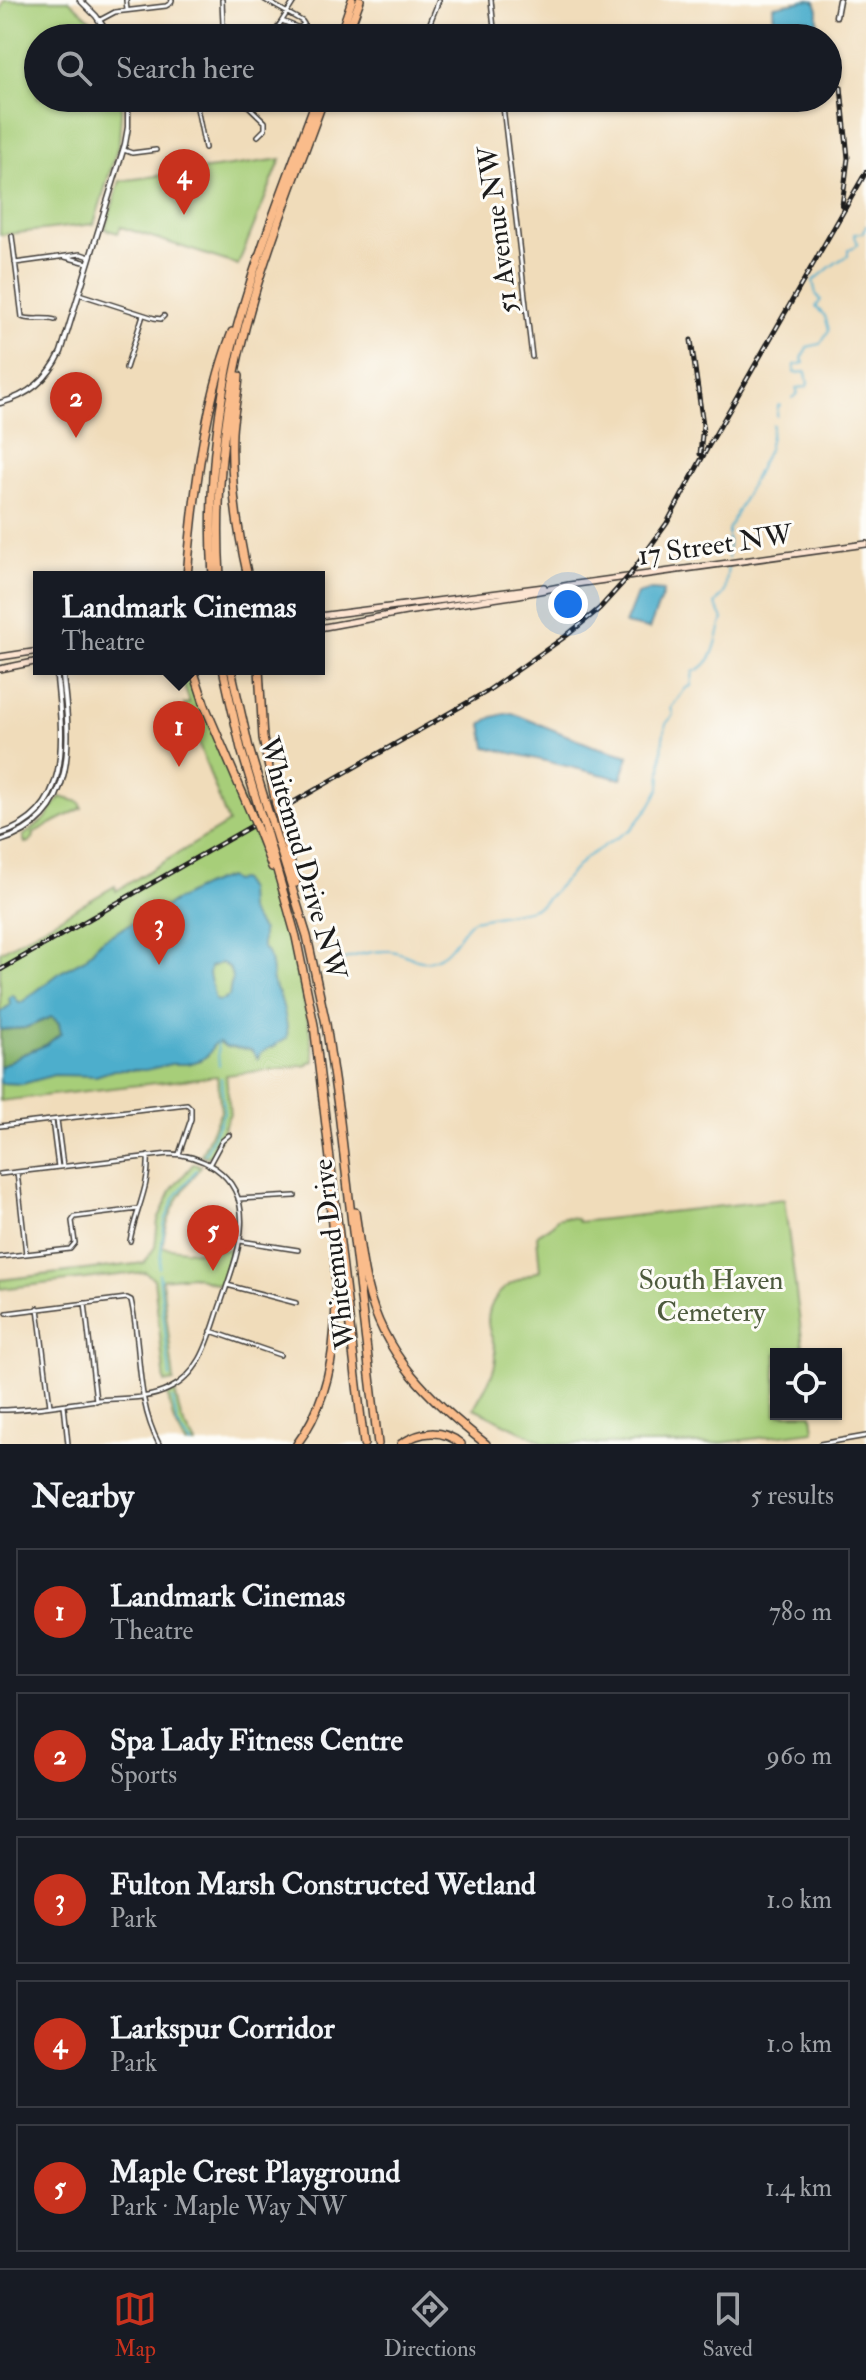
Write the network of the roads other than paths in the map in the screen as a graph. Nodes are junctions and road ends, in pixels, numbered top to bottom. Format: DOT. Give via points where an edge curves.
graph roads {
  1 [pos="80,0"];
  2 [pos="126,0"];
  3 [pos="265,0"];
  4 [pos="295,0"];
  5 [pos="352,0"];
  6 [pos="360,0"];
  7 [pos="439,0"];
  8 [pos="491,0"];
  9 [pos="839,0"];
  10 [pos="222,1"];
  11 [pos="172,2"];
  12 [pos="127,10"];
  13 [pos="286,14"];
  14 [pos="836,16"];
  15 [pos="100,20"];
  16 [pos="282,21"];
  17 [pos="102,24"];
  18 [pos="223,24"];
  19 [pos="280,24"];
  20 [pos="289,24"];
  21 [pos="304,24"];
  22 [pos="344,24"];
  23 [pos="351,24"];
  24 [pos="430,24"];
  25 [pos="494,24"];
  26 [pos="128,112"];
  27 [pos="198,112"];
  28 [pos="255,112"];
  29 [pos="312,112"];
  30 [pos="319,112"];
  31 [pos="504,112"];
  32 [pos="258,136"];
  33 [pos="205,148"];
  34 [pos="124,150"];
  35 [pos="156,150"];
  36 [pos="12,236"];
  37 [pos="89,260"];
  38 [pos="15,263"];
  39 [pos="79,294"];
  40 [pos="246,297"];
  41 [pos="143,315"];
  42 [pos="164,316"];
  43 [pos="55,320"];
  44 [pos="240,350"];
  45 [pos="532,357"];
  46 [pos="126,368"];
  47 [pos="0,403"];
  48 [pos="866,544"];
  49 [pos="188,571"];
  50 [pos="213,571"];
  51 [pos="220,571"];
  52 [pos="246,571"];
  53 [pos="569,585"];
  54 [pos="325,615"];
  55 [pos="325,627"];
  56 [pos="33,652"];
  57 [pos="0,659"];
  58 [pos="33,662"];
  59 [pos="0,669"];
  60 [pos="57,675"];
  61 [pos="63,675"];
  62 [pos="195,675"];
  63 [pos="224,675"];
  64 [pos="232,675"];
  65 [pos="260,675"];
  66 [pos="260,812"];
  67 [pos="268,822"];
  68 [pos="0,834"];
  69 [pos="0,841"];
  70 [pos="331,1059"];
  71 [pos="319,1060"];
  72 [pos="320,1074"];
  73 [pos="339,1113"];
  74 [pos="54,1120"];
  75 [pos="0,1126"];
  76 [pos="229,1135"];
  77 [pos="179,1154"];
  78 [pos="148,1156"];
  79 [pos="209,1165"];
  80 [pos="60,1166"];
  81 [pos="17,1172"];
  82 [pos="0,1174"];
  83 [pos="295,1196"];
  84 [pos="238,1199"];
  85 [pos="138,1209"];
  86 [pos="130,1241"];
  87 [pos="240,1241"];
  88 [pos="298,1250"];
  89 [pos="26,1254"];
  90 [pos="0,1257"];
  91 [pos="227,1285"];
  92 [pos="85,1303"];
  93 [pos="296,1303"];
  94 [pos="38,1308"];
  95 [pos="7,1313"];
  96 [pos="211,1331"];
  97 [pos="280,1355"];
  98 [pos="143,1396"];
  99 [pos="96,1401"];
  100 [pos="64,1405"];
  101 [pos="50,1406"];
  102 [pos="0,1410"];
  103 [pos="866,1436"];
  104 [pos="68,1444"];
  105 [pos="159,1444"];
  106 [pos="297,1444"];
  107 [pos="364,1444"];
  108 [pos="378,1444"];
  109 [pos="401,1444"];
  110 [pos="461,1444"];
  111 [pos="486,1444"];
  112 [pos="820,1444"];
  1 -- 15 [label="street"];
  2 -- 12 [label="street"];
  3 -- 13 [label="street"];
  4 -- 13 [label="street"];
  5 -- 22 [label="highway"];
  6 -- 23 [label="highway"];
  7 -- 24 [label="street"];
  8 -- 25 [label="street"];
  9 -- 14 [label="street"];
  10 -- 18 [label="street"];
  11 -- 12 [label="street"];
  12 -- 15 [label="street"];
  13 -- 16 [label="street"];
  13 -- 21 [label="street"];
  15 -- 17 [label="street"];
  16 -- 19 [label="street"];
  16 -- 20 [label="street"];
  26 -- 34 [label="street"];
  27 -- 33 [label="street"];
  28 -- 32 [label="street" via="265,122"];
  29 -- 40 [label="highway"];
  30 -- 44 [label="highway"];
  31 -- 45 [label="street, 51 Avenue NW"];
  34 -- 35 [label="street"];
  34 -- 37 [label="street"];
  36 -- 38 [label="street"];
  37 -- 38 [label="street"];
  37 -- 39 [label="street"];
  38 -- 43 [label="street" via="23,318"];
  39 -- 41 [label="street"];
  39 -- 47 [label="street" via="53,368 36,386"];
  40 -- 49 [label="highway" via="210,411"];
  40 -- 50 [label="highway" via="216,445"];
  41 -- 42 [label="street"];
  41 -- 46 [label="street"];
  44 -- 51 [label="highway" via="220,494"];
  44 -- 52 [label="highway" via="232,464"];
  48 -- 53 [label="main road, 17 Street NW"];
  53 -- 54 [label="main road, 17 Street NW"];
  53 -- 55 [label="main road, 17 Street NW"];
  56 -- 57 [label="main road"];
  58 -- 59 [label="main road"];
  60 -- 68 [label="street" via="62,739 55,783 33,816"];
  61 -- 69 [label="street" via="68,751 59,791 36,821"];
  62 -- 66 [label="highway" via="205,706"];
  63 -- 66 [label="highway, Whitemud Drive NW"];
  64 -- 66 [label="highway, Whitemud Drive NW"];
  65 -- 67 [label="highway, bridge" via="263,738 276,804"];
  66 -- 67 [label="highway, Whitemud Drive NW, bridge"];
  66 -- 67 [label="highway, bridge"];
  67 -- 70 [label="highway, Whitemud Drive NW" via="299,893"];
  67 -- 71 [label="highway, Whitemud Drive NW"];
  70 -- 73 [label="highway, Whitemud Drive"];
  71 -- 72 [label="highway, Whitemud Drive"];
  72 -- 106 [label="highway" via="335,1277 333,1339 320,1403"];
  72 -- 107 [label="highway, Whitemud Drive"];
  73 -- 108 [label="highway, Whitemud Drive"];
  73 -- 111 [label="highway" via="367,1286 384,1334 431,1399"];
  74 -- 75 [label="street"];
  74 -- 77 [label="street" via="188,1105 191,1115"];
  74 -- 80 [label="street"];
  76 -- 79 [label="street"];
  77 -- 78 [label="street"];
  77 -- 79 [label="street"];
  78 -- 80 [label="street"];
  78 -- 85 [label="street" via="148,1178"];
  79 -- 84 [label="street" via="229,1181"];
  80 -- 81 [label="street"];
  81 -- 82 [label="street"];
  81 -- 89 [label="street"];
  83 -- 84 [label="street"];
  84 -- 87 [label="street"];
  85 -- 86 [label="street"];
  85 -- 89 [label="street" via="73,1218 73,1246"];
  87 -- 88 [label="street"];
  87 -- 91 [label="street"];
  89 -- 90 [label="street"];
  91 -- 93 [label="street"];
  91 -- 96 [label="street"];
  92 -- 94 [label="street"];
  92 -- 98 [label="street" via="130,1299"];
  92 -- 99 [label="street"];
  94 -- 95 [label="street"];
  94 -- 101 [label="street"];
  96 -- 97 [label="street"];
  96 -- 98 [label="street" via="189,1374 169,1389"];
  98 -- 99 [label="street"];
  98 -- 105 [label="street"];
  99 -- 100 [label="street"];
  100 -- 101 [label="street"];
  100 -- 104 [label="street"];
  101 -- 102 [label="street"];
  103 -- 112 [label="street"];
  109 -- 110 [label="highway" via="415,1435 434,1433"];
}
